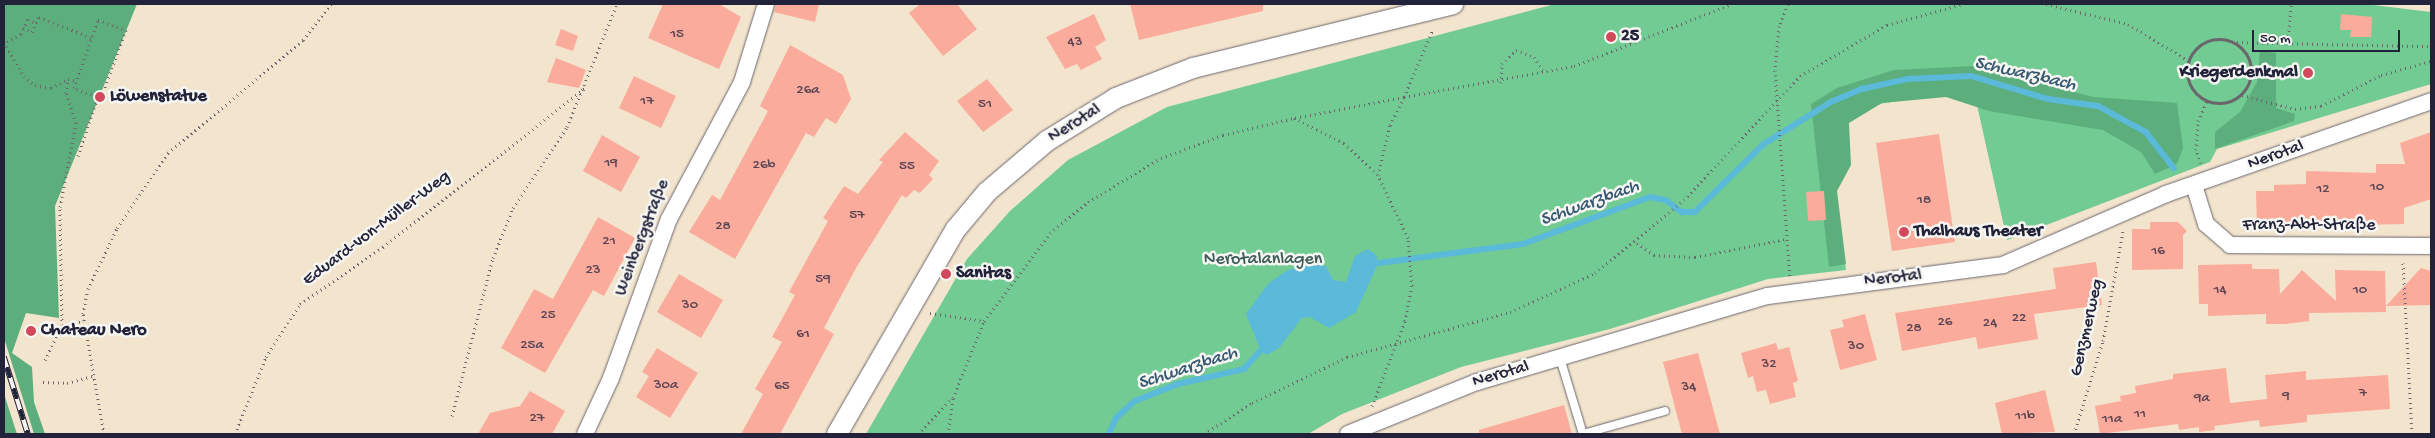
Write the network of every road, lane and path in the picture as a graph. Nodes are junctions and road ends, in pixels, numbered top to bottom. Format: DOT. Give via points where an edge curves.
graph roads {
  1 [pos="331,4"];
  2 [pos="617,4"];
  3 [pos="766,4"];
  4 [pos="1730,4"];
  5 [pos="1788,4"];
  6 [pos="1963,4"];
  7 [pos="2046,4"];
  8 [pos="2290,4"];
  9 [pos="1445,6"];
  10 [pos="36,23"];
  11 [pos="23,28"];
  12 [pos="92,38"];
  13 [pos="2288,40"];
  14 [pos="5,42"];
  15 [pos="2232,42"];
  16 [pos="2431,46"];
  17 [pos="2189,61"];
  18 [pos="2431,61"];
  19 [pos="1545,74"];
  20 [pos="68,79"];
  21 [pos="76,81"];
  22 [pos="1501,83"];
  23 [pos="586,87"];
  24 [pos="2242,95"];
  25 [pos="98,97"];
  26 [pos="1404,97"];
  27 [pos="1775,98"];
  28 [pos="2207,101"];
  29 [pos="2431,102"];
  30 [pos="1294,118"];
  31 [pos="78,156"];
  32 [pos="1378,175"];
  33 [pos="2194,184"];
  34 [pos="2124,226"];
  35 [pos="1787,239"];
  36 [pos="1636,243"];
  37 [pos="2431,246"];
  38 [pos="2403,268"];
  39 [pos="1791,290"];
  40 [pos="906,308"];
  41 [pos="84,320"];
  42 [pos="984,321"];
  43 [pos="60,328"];
  44 [pos="1398,340"];
  45 [pos="1560,358"];
  46 [pos="45,360"];
  47 [pos="94,376"];
  48 [pos="43,382"];
  49 [pos="953,398"];
  50 [pos="1665,411"];
  51 [pos="452,416"];
  52 [pos="1364,426"];
  53 [pos="104,434"];
  54 [pos="236,434"];
  55 [pos="585,434"];
  56 [pos="837,434"];
  57 [pos="918,434"];
  58 [pos="948,434"];
  59 [pos="1204,434"];
  60 [pos="1348,434"];
  61 [pos="2074,434"];
  62 [pos="2412,434"];
  1 -- 41 [label="path" via="303,40 168,153 117,228 88,289"];
  2 -- 23 [label="path"];
  3 -- 55 [label="street, Weinbergstraße" via="739,90 669,219 612,378"];
  4 -- 19 [label="path" via="1598,58"];
  5 -- 27 [label="path" via="1776,49"];
  6 -- 27 [label="path" via="1908,16 1861,38"];
  7 -- 17 [label="path" via="2128,24"];
  8 -- 13 [label="path"];
  9 -- 26 [label="path"];
  9 -- 40 [label="street, Nerotal" via="1210,63 1116,98 1047,141 987,192 944,245"];
  10 -- 11 [label="path" via="28,19"];
  10 -- 11 [label="path" via="32,32"];
  10 -- 12 [label="path" via="40,16"];
  11 -- 14 [label="path"];
  12 -- 21 [label="path"];
  12 -- 25 [label="path" via="98,20 126,30"];
  13 -- 15 [label="path"];
  13 -- 16 [label="path"];
  14 -- 20 [label="path" via="24,76 34,85 51,88"];
  15 -- 17 [label="path" via="2205,42"];
  15 -- 24 [label="path" via="2250,61 2250,82"];
  17 -- 28 [label="path" via="2190,84"];
  18 -- 24 [label="path" via="2381,75 2321,106 2295,109"];
  19 -- 22 [label="path"];
  19 -- 22 [label="path" via="1534,57 1516,50 1502,64"];
  20 -- 21 [label="path"];
  20 -- 43 [label="path" via="66,93 76,124 60,207"];
  21 -- 25 [label="path" via="74,88"];
  22 -- 26 [label="path"];
  23 -- 51 [label="path" via="567,127 513,208 493,258"];
  23 -- 54 [label="path, Eduard-von-Müller-Weg" via="384,246 300,304 266,357"];
  24 -- 28 [label="path" via="2229,102"];
  25 -- 31 [label="path"];
  26 -- 30 [label="path"];
  26 -- 32 [label="path" via="1390,124"];
  27 -- 35 [label="path" via="1780,124"];
  27 -- 36 [label="path" via="1684,200"];
  28 -- 33 [label="path" via="2198,121 2196,150 2202,164"];
  29 -- 33 [label="street, Nerotal"];
  30 -- 32 [label="path" via="1344,143"];
  30 -- 42 [label="path" via="1224,135 1161,158 1112,186 1050,233"];
  32 -- 44 [label="path" via="1408,238 1412,270 1409,305"];
  33 -- 37 [label="street, Franz-Abt-Straße" via="2206,224 2230,244"];
  33 -- 39 [label="street, Nerotal" via="2003,265"];
  34 -- 61 [label="path, Genzmerweg" via="2102,341"];
  35 -- 36 [label="path" via="1695,257 1654,255"];
  35 -- 39 [label="path"];
  36 -- 44 [label="path" via="1595,273 1540,300"];
  38 -- 62 [label="path"];
  39 -- 45 [label="street, Nerotal"];
  40 -- 42 [label="path"];
  40 -- 56 [label="street, Nerotal"];
  41 -- 43 [label="path"];
  41 -- 47 [label="path"];
  42 -- 49 [label="path"];
  43 -- 46 [label="path"];
  44 -- 52 [label="path"];
  44 -- 59 [label="path" via="1286,385"];
  45 -- 50 [label="lane" via="1583,434"];
  45 -- 52 [label="street, Nerotal" via="1418,402"];
  47 -- 48 [label="path" via="67,383"];
  47 -- 53 [label="path"];
  49 -- 57 [label="path"];
  49 -- 58 [label="path"];
  52 -- 60 [label="street, Nerotal"];
}
